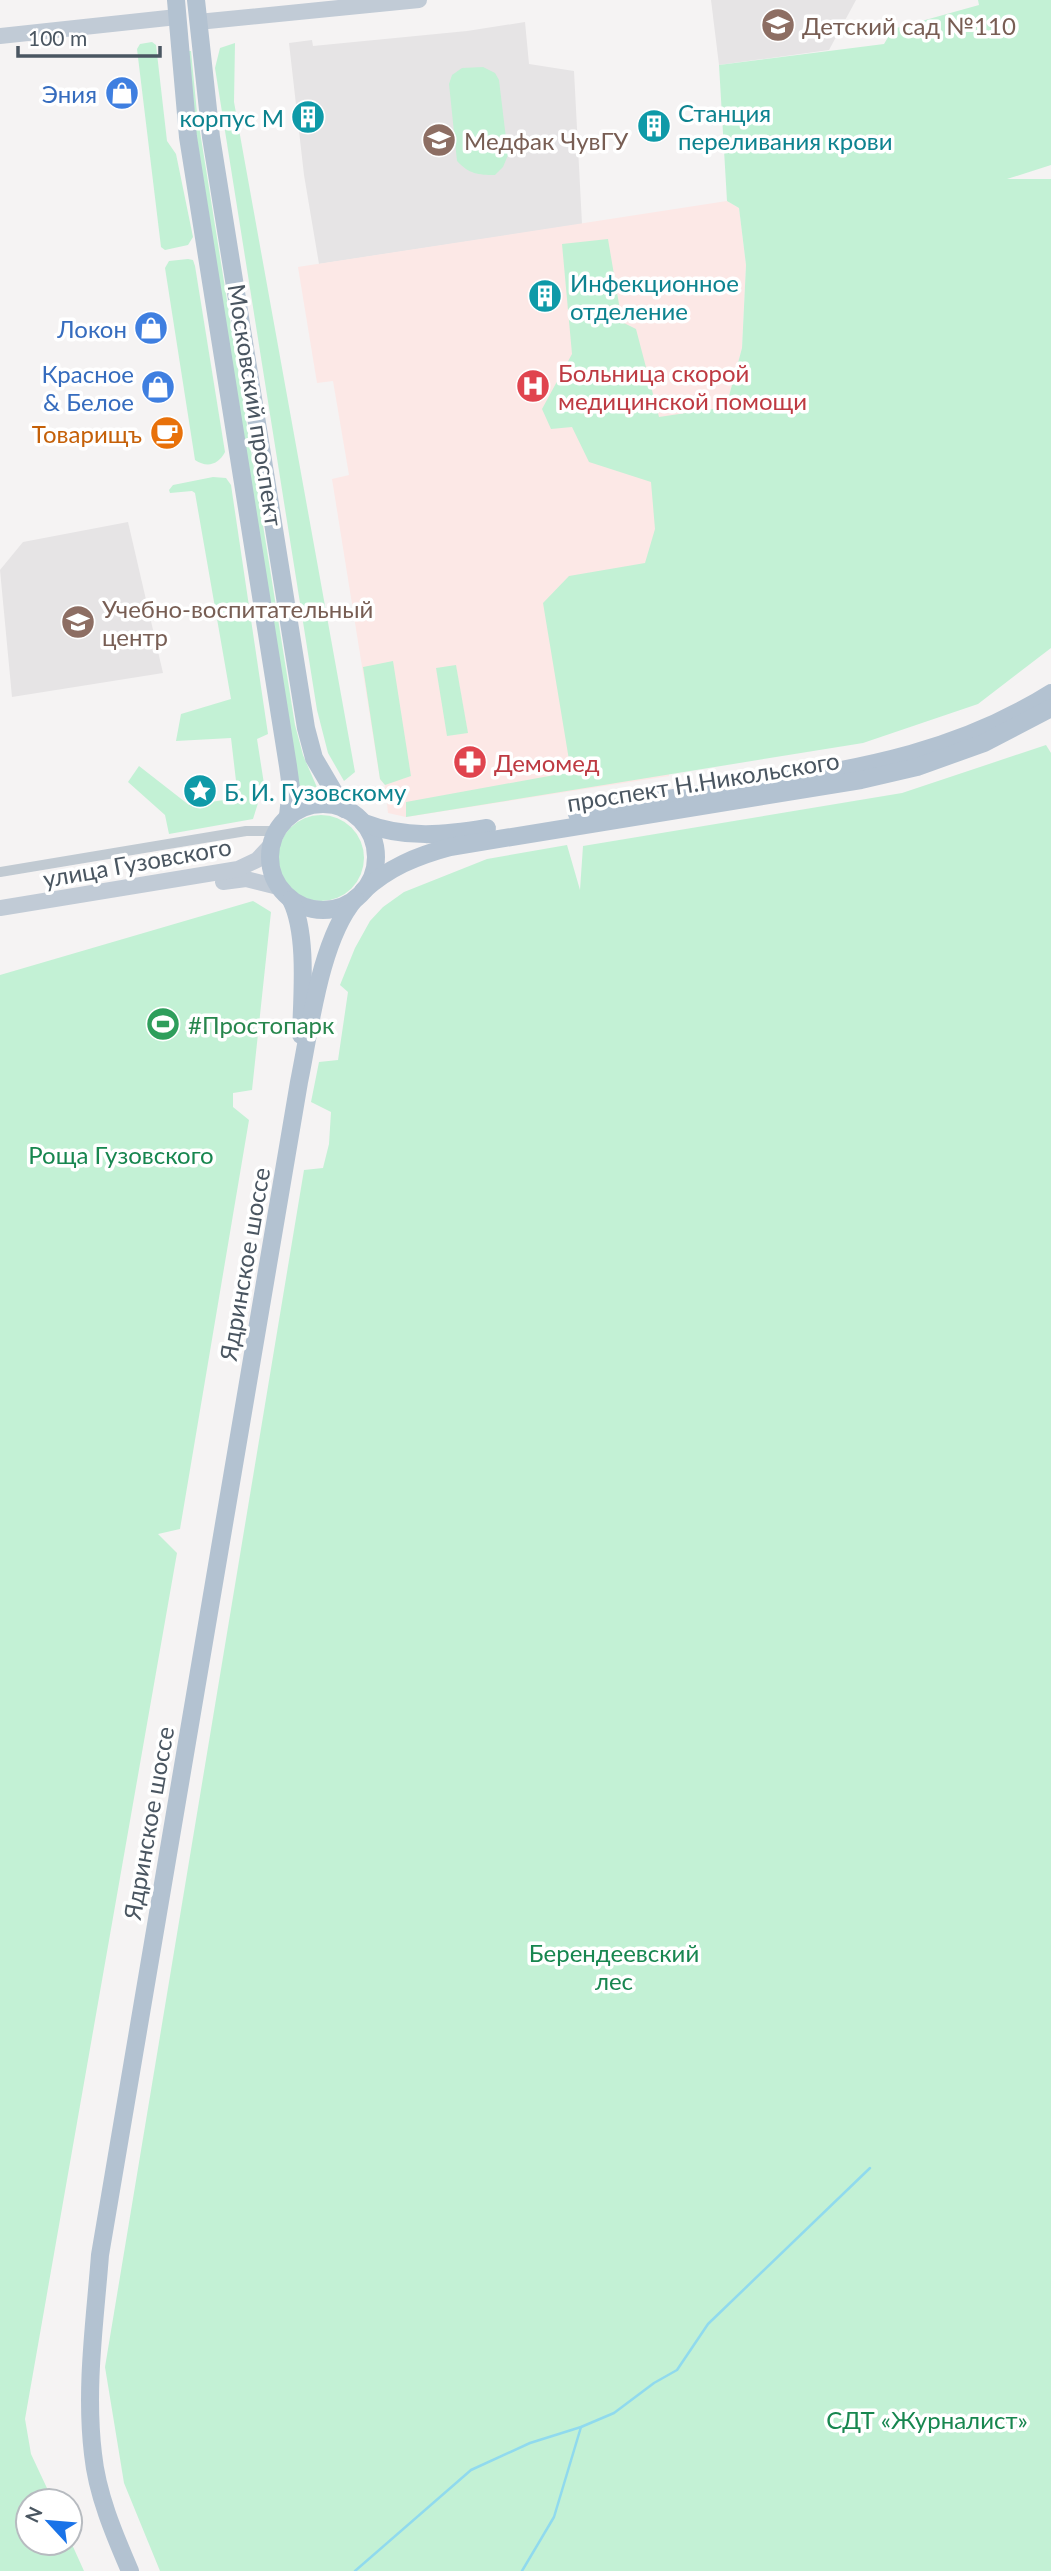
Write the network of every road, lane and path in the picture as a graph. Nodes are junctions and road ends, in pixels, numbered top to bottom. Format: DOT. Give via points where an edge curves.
graph roads {
  1 [pos="333,0"];
  2 [pos="419,0"];
  3 [pos="386,2"];
  4 [pos="176,9"];
  5 [pos="197,12"];
  6 [pos="254,13"];
  7 [pos="0,36"];
  8 [pos="1051,693"];
  9 [pos="1051,708"];
  10 [pos="344,809"];
  11 [pos="364,823"];
  12 [pos="280,830"];
  13 [pos="0,872"];
  14 [pos="285,894"];
  15 [pos="359,895"];
  16 [pos="0,908"];
  17 [pos="0,918"];
  18 [pos="299,1082"];
  19 [pos="130,2571"];
  1 -- 6 [label="main road"];
  2 -- 3 [label="main road"];
  3 -- 6 [label="main road"];
  4 -- 5 [label="main road"];
  4 -- 7 [label="main road"];
  4 -- 12 [label="main road, Московский проспект" via="188,138 290,777 291,800"];
  5 -- 6 [label="main road"];
  5 -- 10 [label="main road, Московский проспект" via="211,137 306,729 314,758"];
  8 -- 11 [label="main road, проспект Н.Никольского" via="970,736 914,755 834,772 442,834 396,834"];
  9 -- 15 [label="main road, проспект Н.Никольского" via="984,743 917,767 786,794 450,847 400,864"];
  10 -- 11 [label="main road"];
  10 -- 12 [label="main road" via="318,804 297,810"];
  11 -- 15 [label="main road" via="374,840 375,858"];
  12 -- 13 [label="street" via="246,831"];
  12 -- 14 [label="main road" via="270,862"];
  12 -- 16 [label="main road, улица Гузовского" via="257,860 238,869"];
  14 -- 15 [label="main road" via="310,909 328,911"];
  14 -- 17 [label="main road, улица Гузовского" via="239,879"];
  14 -- 18 [label="main road, Ядринское шоссе" via="296,911 300,931"];
  15 -- 18 [label="main road, Ядринское шоссе" via="337,926"];
  18 -- 19 [label="main road, Ядринское шоссе" via="100,2255 90,2376 93,2454 101,2495"];
}
